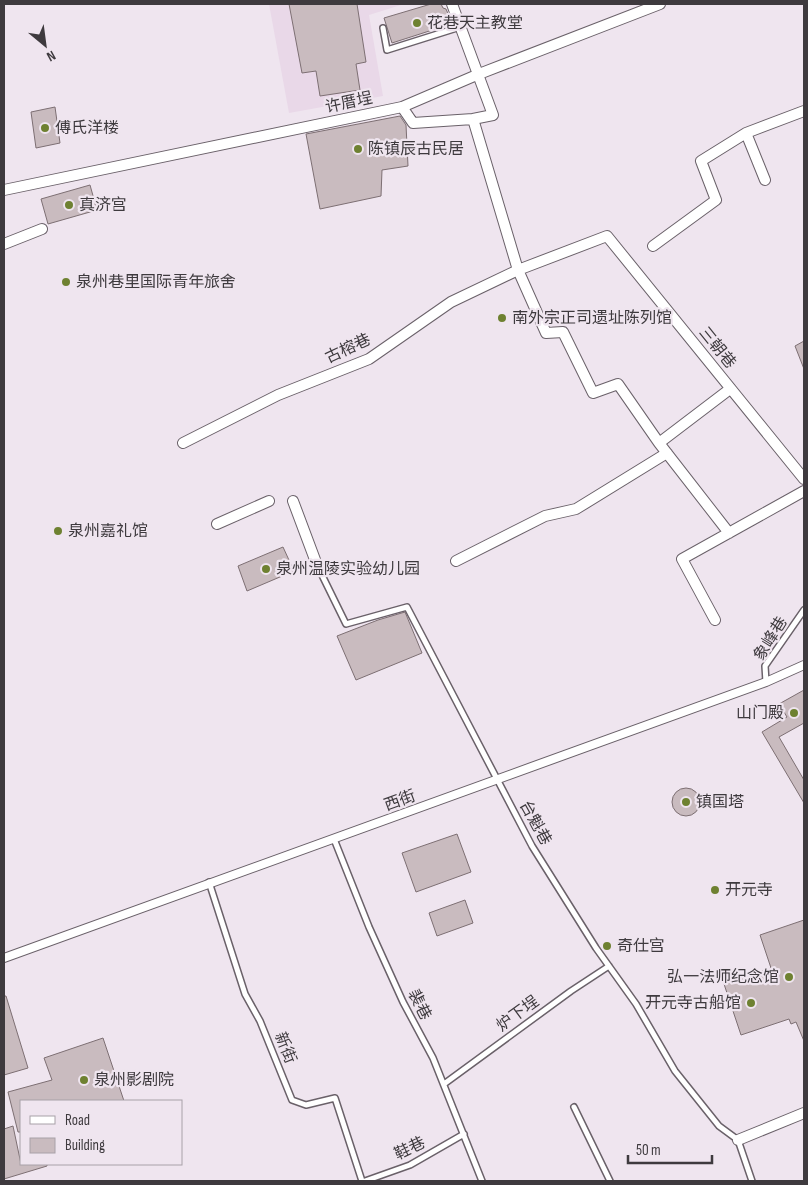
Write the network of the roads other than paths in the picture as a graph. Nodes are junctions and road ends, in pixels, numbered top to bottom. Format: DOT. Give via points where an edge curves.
graph roads {
  1 [pos="452,4"];
  2 [pos="660,4"];
  3 [pos="460,27"];
  4 [pos="383,28"];
  5 [pos="478,74"];
  6 [pos="402,108"];
  7 [pos="804,112"];
  8 [pos="473,119"];
  9 [pos="746,133"];
  10 [pos="766,180"];
  11 [pos="4,190"];
  12 [pos="42,228"];
  13 [pos="607,236"];
  14 [pos="4,244"];
  15 [pos="653,246"];
  16 [pos="518,270"];
  17 [pos="730,389"];
  18 [pos="183,443"];
  19 [pos="660,443"];
  20 [pos="668,453"];
  21 [pos="804,479"];
  22 [pos="804,491"];
  23 [pos="269,500"];
  24 [pos="293,501"];
  25 [pos="217,524"];
  26 [pos="729,533"];
  27 [pos="456,561"];
  28 [pos="317,565"];
  29 [pos="804,610"];
  30 [pos="715,620"];
  31 [pos="804,665"];
  32 [pos="766,682"];
  33 [pos="498,780"];
  34 [pos="334,839"];
  35 [pos="209,882"];
  36 [pos="4,958"];
  37 [pos="609,966"];
  38 [pos="444,1084"];
  39 [pos="574,1108"];
  40 [pos="804,1113"];
  41 [pos="464,1134"];
  42 [pos="738,1140"];
  43 [pos="364,1181"];
  44 [pos="482,1181"];
  45 [pos="610,1181"];
  46 [pos="752,1181"];
  1 -- 3 [label="street"];
  2 -- 5 [label="street, 许厝埕"];
  3 -- 4 [label="lane" via="387,50"];
  3 -- 5 [label="street"];
  5 -- 6 [label="street, 许厝埕"];
  5 -- 8 [label="street" via="493,115"];
  6 -- 8 [label="street" via="413,123"];
  6 -- 11 [label="street, 许厝埕"];
  7 -- 9 [label="street"];
  8 -- 16 [label="street"];
  9 -- 10 [label="street"];
  9 -- 15 [label="street" via="700,161 716,200"];
  12 -- 14 [label="street"];
  13 -- 16 [label="street, 古榕巷"];
  13 -- 17 [label="street, 三朝巷"];
  16 -- 18 [label="street, 古榕巷" via="451,302 369,359 278,395"];
  16 -- 19 [label="street" via="546,333 563,332 593,393 618,384"];
  17 -- 19 [label="street"];
  17 -- 21 [label="street, 三朝巷"];
  19 -- 20 [label="street"];
  20 -- 26 [label="street"];
  20 -- 27 [label="street" via="576,509 545,516"];
  22 -- 26 [label="street"];
  23 -- 25 [label="street"];
  24 -- 28 [label="street"];
  26 -- 30 [label="street" via="682,559"];
  28 -- 33 [label="lane, 台魁巷" via="346,624 407,607"];
  29 -- 32 [label="lane, 象峰巷" via="765,666"];
  31 -- 32 [label="street, 西街"];
  32 -- 33 [label="street, 西街"];
  33 -- 34 [label="street, 西街"];
  33 -- 37 [label="lane, 台魁巷" via="532,846"];
  34 -- 35 [label="street, 西街"];
  34 -- 38 [label="lane, 裴巷" via="368,926"];
  35 -- 36 [label="street, 西街"];
  35 -- 43 [label="lane, 新街" via="244,994 260,1021 292,1100 306,1105 334,1098"];
  37 -- 38 [label="lane, 炉下埕"];
  37 -- 42 [label="lane, 台魁巷" via="676,1071 719,1126"];
  38 -- 41 [label="lane, 裴巷"];
  39 -- 45 [label="lane"];
  40 -- 42 [label="street"];
  41 -- 43 [label="lane, 鞋巷" via="410,1165"];
  41 -- 44 [label="lane, 裴巷"];
  42 -- 46 [label="lane"];
}
